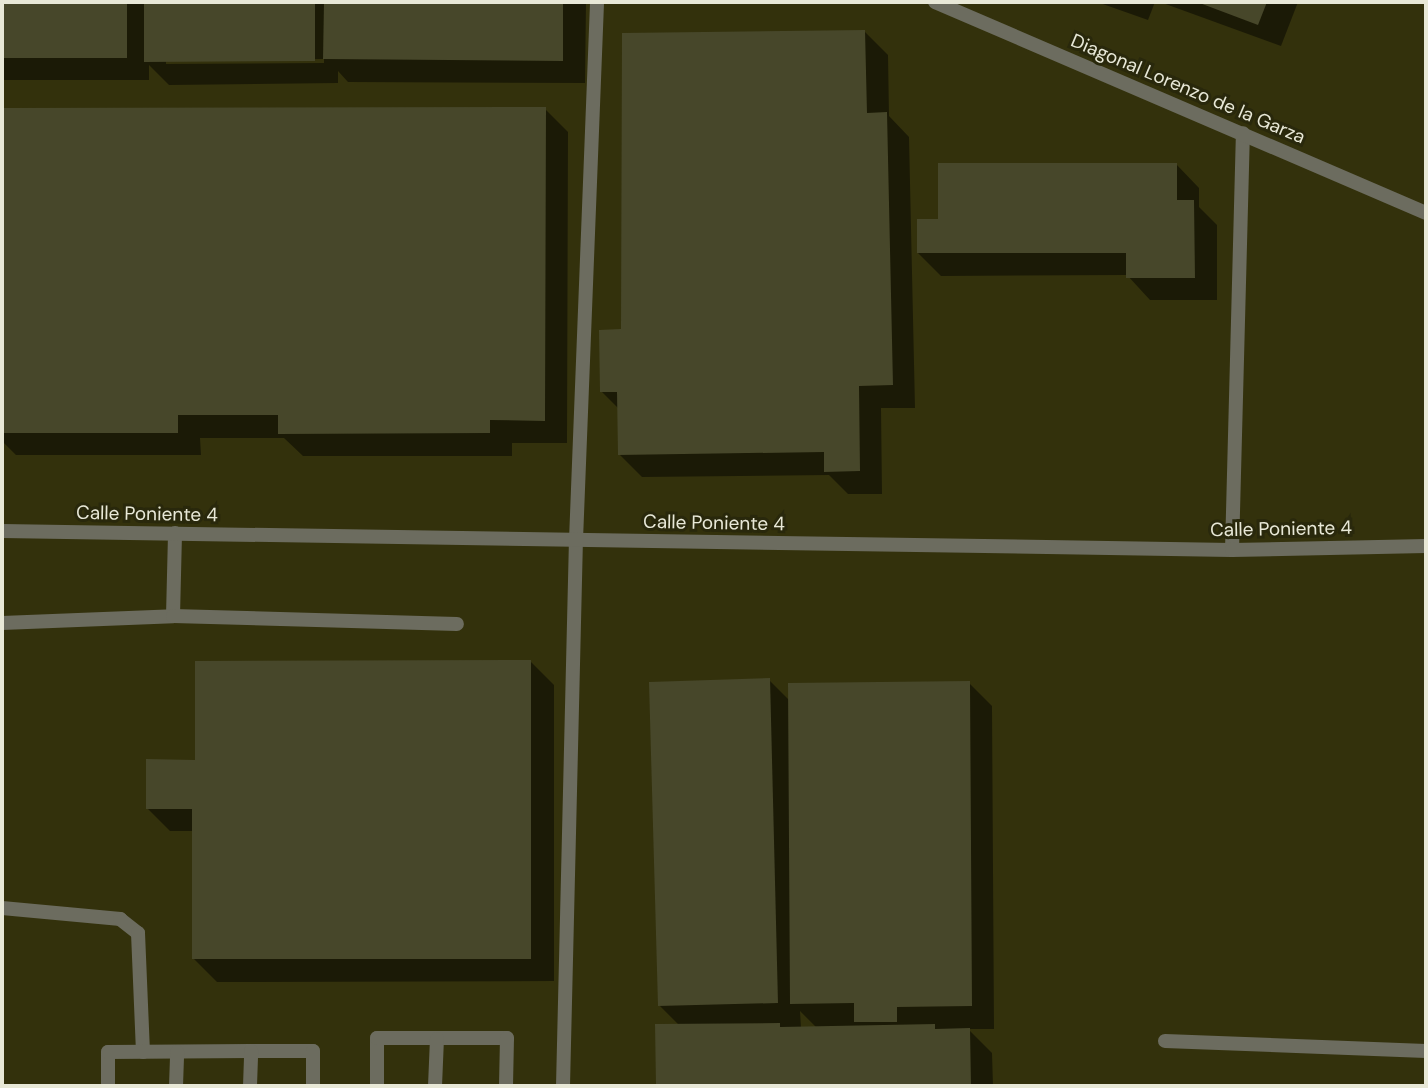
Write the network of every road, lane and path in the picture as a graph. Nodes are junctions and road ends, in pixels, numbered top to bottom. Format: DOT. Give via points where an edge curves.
graph roads {
  1 [pos="597,2"];
  2 [pos="935,2"];
  3 [pos="1243,133"];
  4 [pos="1426,212"];
  5 [pos="2,531"];
  6 [pos="175,533"];
  7 [pos="576,540"];
  8 [pos="1426,546"];
  9 [pos="1232,550"];
  10 [pos="173,616"];
  11 [pos="2,623"];
  12 [pos="457,624"];
  13 [pos="2,908"];
  14 [pos="437,1039"];
  15 [pos="1165,1041"];
  16 [pos="251,1051"];
  17 [pos="1426,1051"];
  18 [pos="143,1052"];
  19 [pos="177,1052"];
  20 [pos="108,1086"];
  21 [pos="176,1086"];
  22 [pos="250,1086"];
  23 [pos="313,1086"];
  24 [pos="377,1086"];
  25 [pos="435,1086"];
  26 [pos="506,1086"];
  27 [pos="563,1086"];
  1 -- 7 [label="street"];
  2 -- 3 [label="street, Diagonal Lorenzo de la Garza"];
  3 -- 4 [label="street, Diagonal Lorenzo de la Garza"];
  3 -- 9 [label="street"];
  5 -- 6 [label="street, Calle Poniente 4"];
  6 -- 7 [label="street, Calle Poniente 4"];
  6 -- 10 [label="street"];
  7 -- 9 [label="street, Calle Poniente 4"];
  7 -- 27 [label="street"];
  8 -- 9 [label="street, Calle Poniente 4"];
  10 -- 11 [label="street"];
  10 -- 12 [label="street"];
  13 -- 18 [label="street" via="120,919 138,933"];
  14 -- 24 [label="street" via="377,1038"];
  14 -- 25 [label="street"];
  14 -- 26 [label="street" via="507,1038"];
  15 -- 17 [label="street"];
  16 -- 19 [label="street"];
  16 -- 22 [label="street"];
  16 -- 23 [label="street" via="313,1052"];
  18 -- 19 [label="street"];
  18 -- 20 [label="street" via="108,1052"];
  19 -- 21 [label="street"];
}
